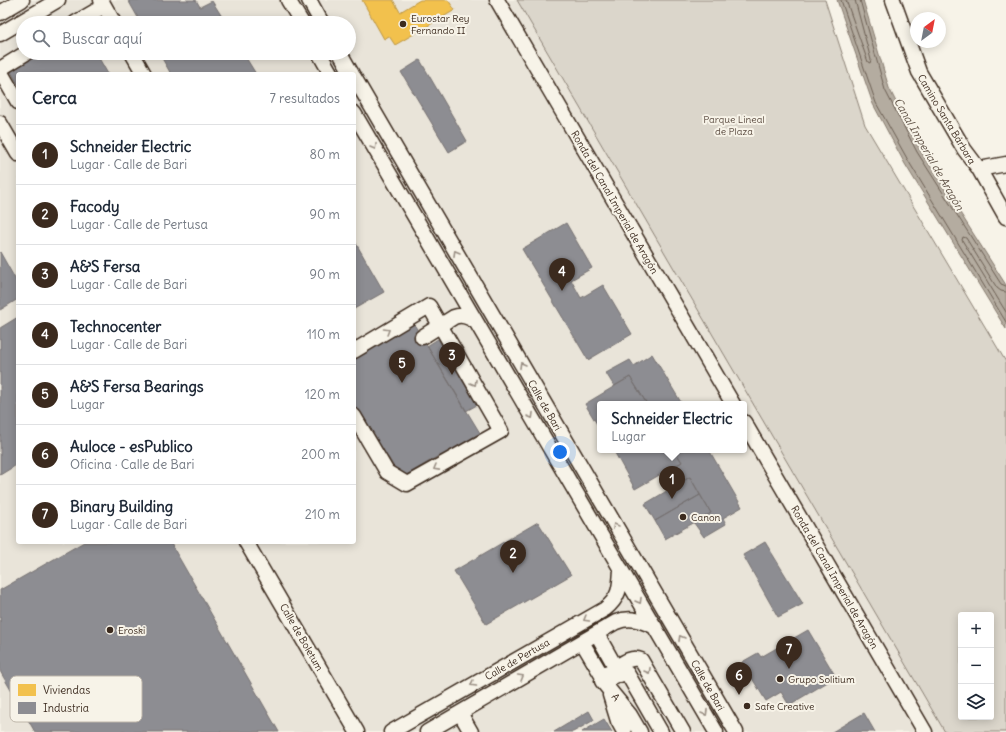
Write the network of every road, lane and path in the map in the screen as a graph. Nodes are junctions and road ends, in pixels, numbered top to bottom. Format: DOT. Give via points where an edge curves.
graph roads {
  1 [pos="22,0"];
  2 [pos="58,0"];
  3 [pos="288,0"];
  4 [pos="309,0"];
  5 [pos="497,0"];
  6 [pos="893,0"];
  7 [pos="102,3"];
  8 [pos="0,13"];
  9 [pos="31,16"];
  10 [pos="84,16"];
  11 [pos="110,16"];
  12 [pos="298,16"];
  13 [pos="318,16"];
  14 [pos="16,25"];
  15 [pos="0,34"];
  16 [pos="16,60"];
  17 [pos="136,60"];
  18 [pos="323,60"];
  19 [pos="344,60"];
  20 [pos="0,70"];
  21 [pos="143,72"];
  22 [pos="330,72"];
  23 [pos="351,72"];
  24 [pos="356,80"];
  25 [pos="16,98"];
  26 [pos="356,116"];
  27 [pos="0,123"];
  28 [pos="16,151"];
  29 [pos="1006,164"];
  30 [pos="979,169"];
  31 [pos="1006,217"];
  32 [pos="458,291"];
  33 [pos="475,320"];
  34 [pos="439,322"];
  35 [pos="420,334"];
  36 [pos="356,350"];
  37 [pos="731,401"];
  38 [pos="356,419"];
  39 [pos="747,427"];
  40 [pos="247,544"];
  41 [pos="621,569"];
  42 [pos="655,628"];
  43 [pos="599,632"];
  44 [pos="580,643"];
  45 [pos="619,668"];
  46 [pos="604,681"];
  47 [pos="457,715"];
  48 [pos="357,732"];
  49 [pos="391,732"];
  50 [pos="427,732"];
  51 [pos="463,732"];
  52 [pos="471,732"];
  53 [pos="624,732"];
  54 [pos="630,732"];
  55 [pos="636,732"];
  56 [pos="640,732"];
  57 [pos="654,732"];
  58 [pos="661,732"];
  59 [pos="683,732"];
  60 [pos="716,732"];
  61 [pos="736,732"];
  62 [pos="925,732"];
  1 -- 8 [label="street"];
  2 -- 9 [label="street"];
  3 -- 12 [label="street"];
  4 -- 13 [label="street"];
  5 -- 37 [label="street, Ronda del Canal Imperial de Aragón"];
  6 -- 30 [label="street, Camino Santa Bárbara" via="919,72 964,149"];
  7 -- 10 [label="street"];
  7 -- 11 [label="street"];
  14 -- 15 [label="street"];
  16 -- 20 [label="street"];
  17 -- 21 [label="street"];
  18 -- 22 [label="street"];
  19 -- 23 [label="street"];
  20 -- 25 [label="street"];
  61 -- 24 [label="street, Calle de Bari, one-way"];
  26 -- 32 [label="street, Calle de Bari, one-way"];
  27 -- 28 [label="street"];
  29 -- 30 [label="street, Camino Santa Bárbara"];
  30 -- 31 [label="street, Camino Santa Bárbara"];
  32 -- 33 [label="street, Calle de Bari"];
  32 -- 34 [label="street" via="454,306"];
  33 -- 34 [label="street" via="460,315"];
  33 -- 41 [label="street, Calle de Bari, one-way"];
  34 -- 35 [label="street"];
  36 -- 34 [label="street, one-way" via="429,306"];
  34 -- 38 [label="street, one-way" via="501,431 406,484 387,472"];
  39 -- 62 [label="street, Ronda del Canal Imperial de Aragón"];
  40 -- 48 [label="street, Calle de Boletum"];
  41 -- 42 [label="street, Calle de Bari, one-way"];
  41 -- 49 [label="street, Calle de Pertusa, one-way" via="617,596 605,609"];
  42 -- 43 [label="street, Calle de Pertusa" via="634,619 623,619"];
  42 -- 60 [label="street, Calle de Bari, one-way"];
  43 -- 44 [label="street, Calle de Pertusa"];
  43 -- 45 [label="street"];
  44 -- 46 [label="street" via="596,677"];
  47 -- 44 [label="street, Calle de Pertusa, one-way"];
  45 -- 46 [label="street"];
  45 -- 57 [label="street"];
  45 -- 58 [label="street" via="627,673"];
  45 -- 59 [label="street, one-way" via="631,659 641,660"];
  46 -- 53 [label="street"];
  46 -- 54 [label="street"];
  46 -- 55 [label="street, A"];
  46 -- 56 [label="street, A"];
  47 -- 50 [label="street, Calle de Pertusa"];
  47 -- 51 [label="street"];
  47 -- 52 [label="street"];
}
